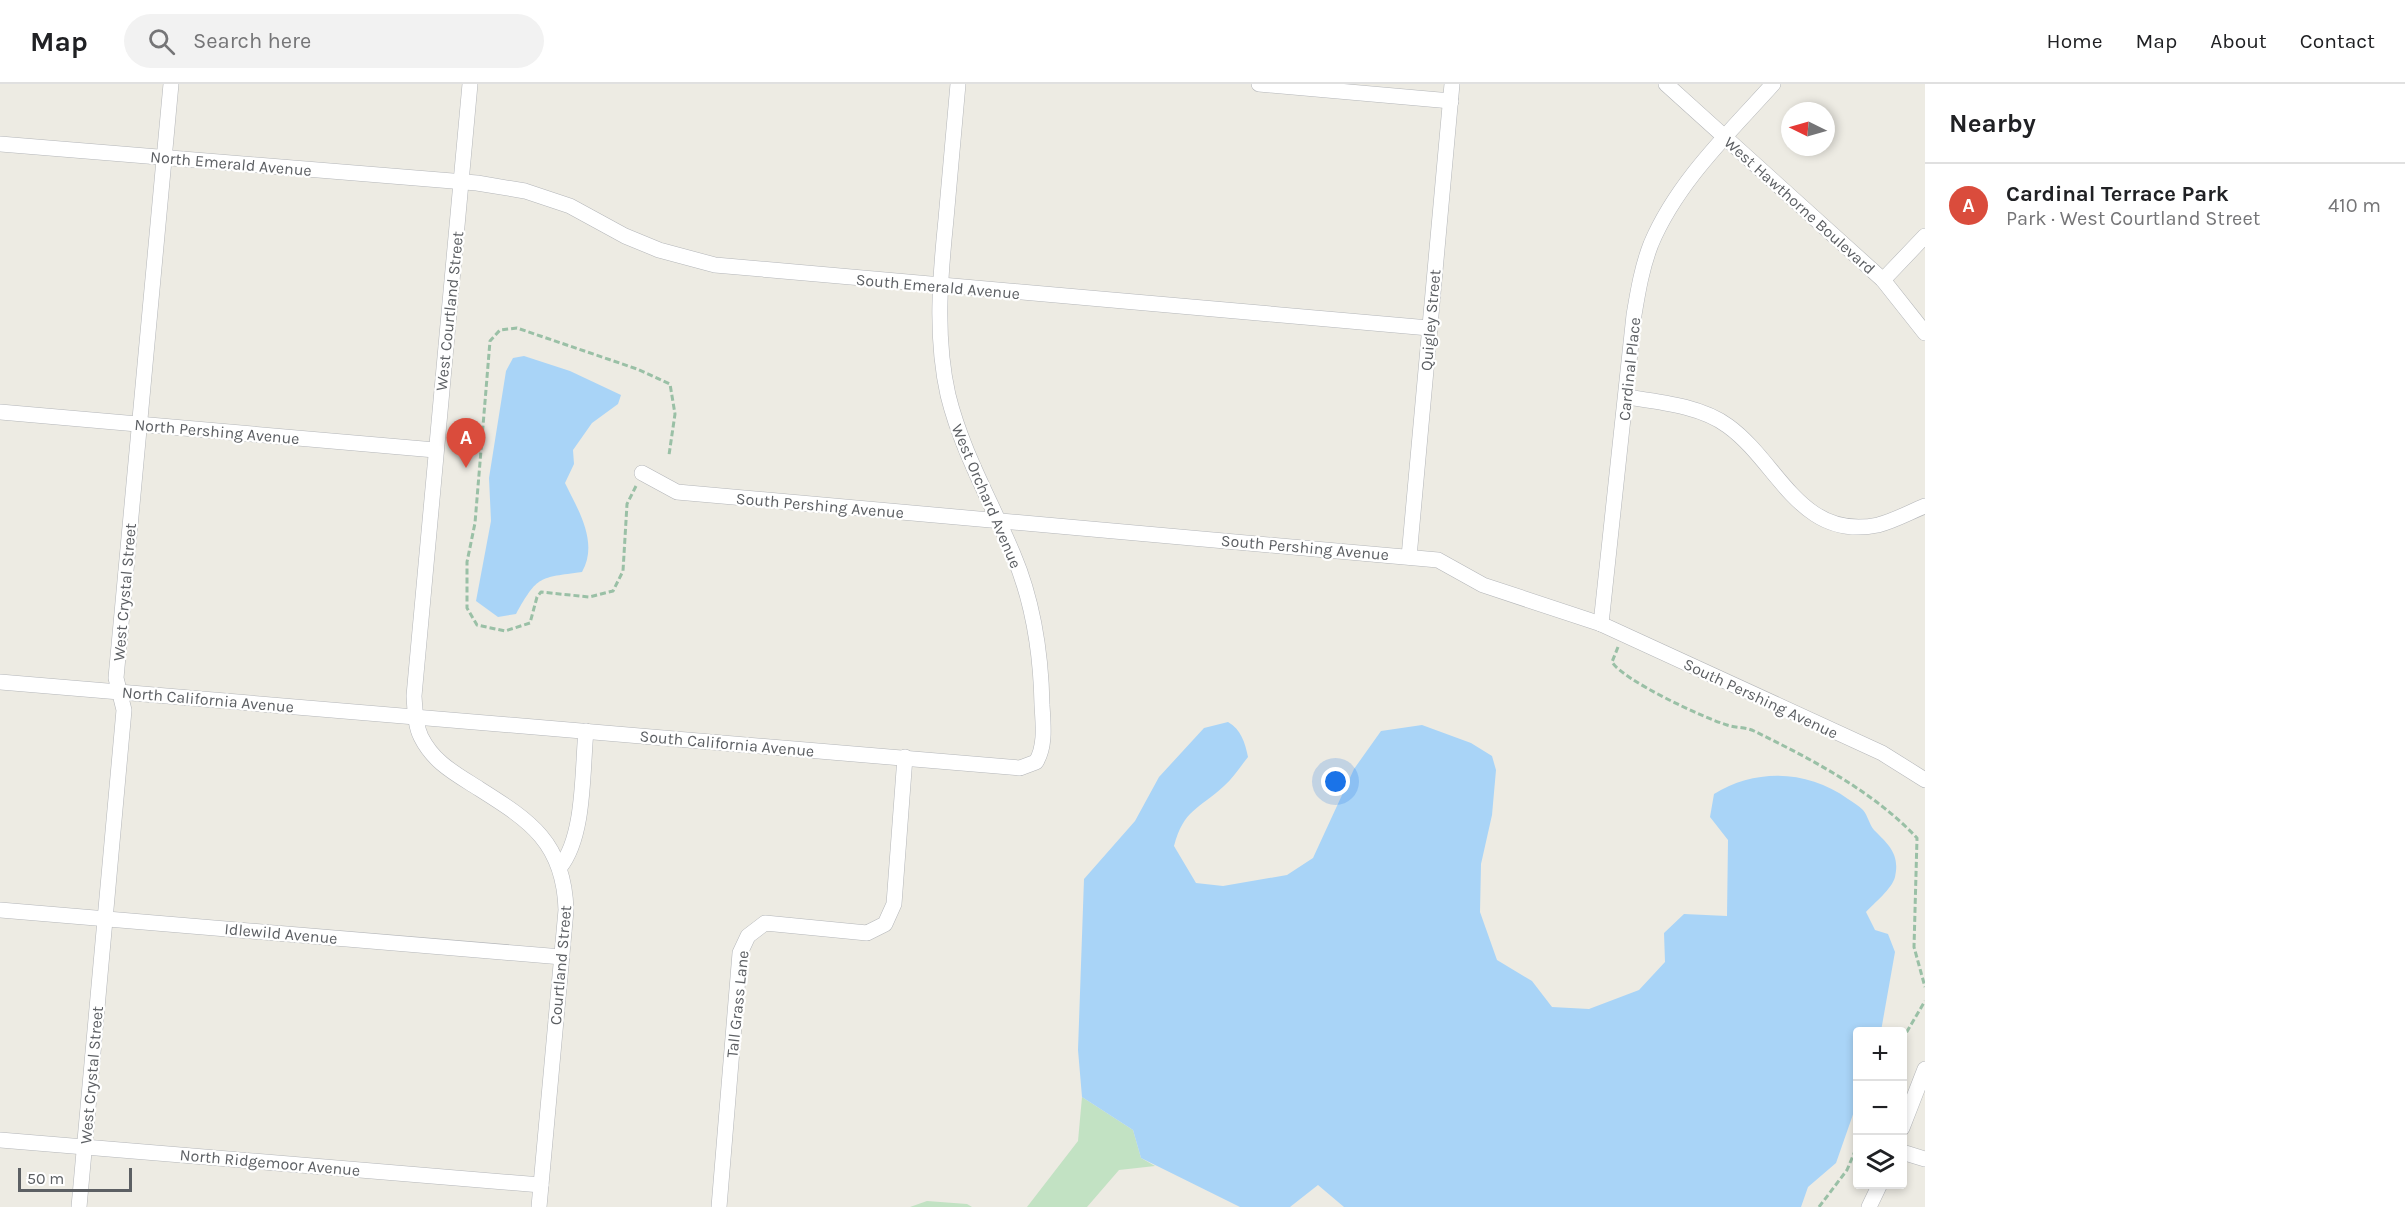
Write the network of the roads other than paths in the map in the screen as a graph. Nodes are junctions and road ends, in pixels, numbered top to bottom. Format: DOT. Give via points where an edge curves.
graph roads {
  1 [pos="171,84"];
  2 [pos="470,84"];
  3 [pos="958,84"];
  4 [pos="1259,84"];
  5 [pos="1452,84"];
  6 [pos="1666,84"];
  7 [pos="1773,84"];
  8 [pos="1451,101"];
  9 [pos="1725,138"];
  10 [pos="0,144"];
  11 [pos="164,158"];
  12 [pos="461,183"];
  13 [pos="1925,236"];
  14 [pos="1883,280"];
  15 [pos="940,286"];
  16 [pos="1429,328"];
  17 [pos="1925,333"];
  18 [pos="1627,397"];
  19 [pos="0,412"];
  20 [pos="139,424"];
  21 [pos="435,450"];
  22 [pos="642,473"];
  23 [pos="1925,506"];
  24 [pos="998,521"];
  25 [pos="1408,556"];
  26 [pos="1601,624"];
  27 [pos="0,682"];
  28 [pos="121,692"];
  29 [pos="416,716"];
  30 [pos="586,731"];
  31 [pos="905,757"];
  32 [pos="1036,762"];
  33 [pos="1925,780"];
  34 [pos="560,867"];
  35 [pos="0,910"];
  36 [pos="106,919"];
  37 [pos="561,957"];
  38 [pos="1925,1070"];
  39 [pos="1907,1115"];
  40 [pos="0,1140"];
  41 [pos="84,1146"];
  42 [pos="1907,1154"];
  43 [pos="1925,1159"];
  44 [pos="541,1185"];
  45 [pos="1878,1189"];
  46 [pos="79,1207"];
  47 [pos="539,1207"];
  48 [pos="719,1207"];
  49 [pos="1869,1207"];
  1 -- 11 [label="street, West Crystal Street"];
  2 -- 12 [label="street, West Courtland Street"];
  3 -- 15 [label="street, West Orchard Avenue"];
  4 -- 8 [label="street"];
  5 -- 8 [label="street, Quigley Street"];
  6 -- 9 [label="street, West Hawthorne Boulevard"];
  7 -- 9 [label="street, Cardinal Place"];
  8 -- 16 [label="street, Quigley Street"];
  9 -- 14 [label="street, West Hawthorne Boulevard"];
  9 -- 18 [label="street, Cardinal Place" via="1681,191 1651,245 1634,315"];
  10 -- 11 [label="street, North Emerald Avenue"];
  11 -- 12 [label="street, North Emerald Avenue"];
  11 -- 20 [label="street, West Crystal Street"];
  12 -- 15 [label="street, South Emerald Avenue" via="525,191 570,206 625,236 697,262"];
  12 -- 21 [label="street, West Courtland Street"];
  13 -- 14 [label="street"];
  14 -- 17 [label="street, West Hawthorne Boulevard"];
  15 -- 16 [label="street, South Emerald Avenue"];
  15 -- 24 [label="street, West Orchard Avenue" via="940,331 948,393 967,455"];
  16 -- 25 [label="street, Quigley Street"];
  18 -- 23 [label="street" via="1702,413 1722,422 1744,440 1798,502 1825,520 1841,525 1872,525"];
  18 -- 26 [label="street, Cardinal Place"];
  19 -- 20 [label="street, North Pershing Avenue"];
  20 -- 21 [label="street, North Pershing Avenue"];
  20 -- 28 [label="street, West Crystal Street" via="116,678"];
  21 -- 29 [label="street, West Courtland Street" via="414,696"];
  22 -- 24 [label="street, South Pershing Avenue" via="676,492"];
  24 -- 25 [label="street, South Pershing Avenue"];
  24 -- 32 [label="street, West Orchard Avenue" via="1014,556 1036,638 1043,730 1041,755"];
  25 -- 26 [label="street, South Pershing Avenue" via="1438,560 1483,585"];
  26 -- 33 [label="street, South Pershing Avenue" via="1881,753"];
  27 -- 28 [label="street, North California Avenue"];
  28 -- 29 [label="street, North California Avenue"];
  28 -- 36 [label="street, West Crystal Street" via="124,710"];
  29 -- 30 [label="street, South California Avenue"];
  29 -- 34 [label="street, Courtland Street" via="420,735 437,761 519,815 543,836"];
  30 -- 31 [label="street, South California Avenue"];
  30 -- 34 [label="street" via="578,819 570,855"];
  31 -- 32 [label="street, South California Avenue" via="1020,768"];
  31 -- 48 [label="street, Tall Grass Lane" via="894,904 885,924 867,933 765,922 748,936 740,953"];
  34 -- 37 [label="street, Courtland Street" via="566,901"];
  35 -- 36 [label="street, Idlewild Avenue"];
  36 -- 37 [label="street, Idlewild Avenue"];
  36 -- 41 [label="street, West Crystal Street"];
  37 -- 44 [label="street, Courtland Street"];
  38 -- 39 [label="street"];
  40 -- 41 [label="street, North Ridgemoor Avenue"];
  41 -- 44 [label="street, North Ridgemoor Avenue"];
  41 -- 46 [label="street, West Crystal Street"];
  42 -- 43 [label="street"];
  44 -- 47 [label="street, Courtland Street"];
  45 -- 49 [label="street"];
}
